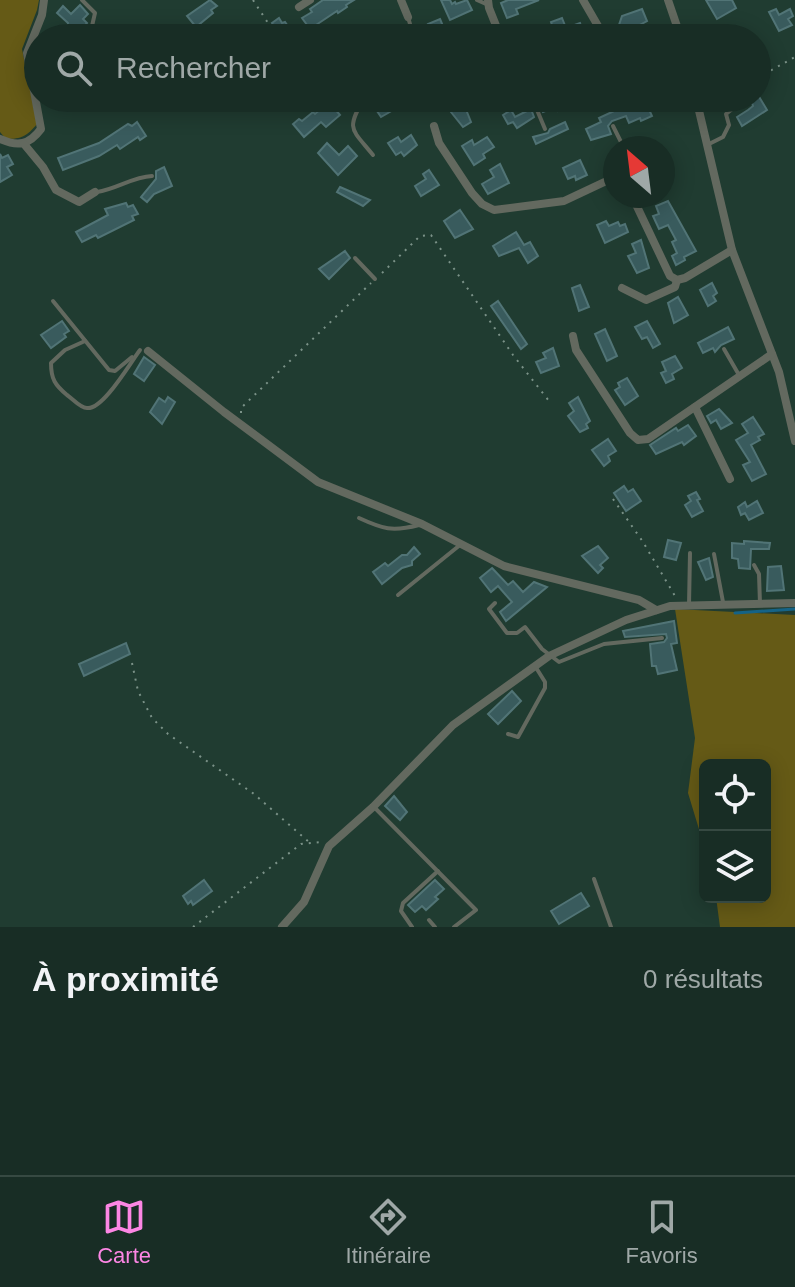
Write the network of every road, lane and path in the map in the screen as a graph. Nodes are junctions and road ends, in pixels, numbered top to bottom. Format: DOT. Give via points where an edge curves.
graph roads {
  1 [pos="44,0"];
  2 [pos="82,0"];
  3 [pos="253,0"];
  4 [pos="310,0"];
  5 [pos="401,0"];
  6 [pos="477,0"];
  7 [pos="583,0"];
  8 [pos="668,0"];
  9 [pos="488,2"];
  10 [pos="299,7"];
  11 [pos="408,17"];
  12 [pos="268,23"];
  13 [pos="38,24"];
  14 [pos="92,24"];
  15 [pos="410,24"];
  16 [pos="496,24"];
  17 [pos="597,24"];
  18 [pos="676,24"];
  19 [pos="795,57"];
  20 [pos="771,70"];
  21 [pos="38,112"];
  22 [pos="356,112"];
  23 [pos="538,112"];
  24 [pos="700,112"];
  25 [pos="728,112"];
  26 [pos="434,126"];
  27 [pos="613,126"];
  28 [pos="545,129"];
  29 [pos="618,136"];
  30 [pos="0,139"];
  31 [pos="24,144"];
  32 [pos="707,144"];
  33 [pos="373,155"];
  34 [pos="152,176"];
  35 [pos="603,183"];
  36 [pos="95,192"];
  37 [pos="638,208"];
  38 [pos="732,250"];
  39 [pos="355,258"];
  40 [pos="375,279"];
  41 [pos="677,280"];
  42 [pos="622,288"];
  43 [pos="53,301"];
  44 [pos="573,336"];
  45 [pos="85,341"];
  46 [pos="724,349"];
  47 [pos="144,351"];
  48 [pos="772,354"];
  49 [pos="740,376"];
  50 [pos="549,401"];
  51 [pos="695,407"];
  52 [pos="247,419"];
  53 [pos="795,441"];
  54 [pos="730,479"];
  55 [pos="613,499"];
  56 [pos="359,518"];
  57 [pos="422,524"];
  58 [pos="462,544"];
  59 [pos="690,553"];
  60 [pos="714,554"];
  61 [pos="754,565"];
  62 [pos="398,595"];
  63 [pos="495,603"];
  64 [pos="795,603"];
  65 [pos="724,604"];
  66 [pos="760,604"];
  67 [pos="684,605"];
  68 [pos="656,610"];
  69 [pos="662,638"];
  70 [pos="549,656"];
  71 [pos="132,663"];
  72 [pos="535,666"];
  73 [pos="508,734"];
  74 [pos="373,807"];
  75 [pos="309,842"];
  76 [pos="329,846"];
  77 [pos="438,871"];
  78 [pos="594,879"];
  79 [pos="429,920"];
  80 [pos="193,927"];
  81 [pos="282,927"];
  82 [pos="412,927"];
  83 [pos="435,927"];
  84 [pos="454,927"];
  85 [pos="611,927"];
  1 -- 13 [label="street"];
  2 -- 14 [label="lane" via="95,13"];
  3 -- 12 [label="path"];
  4 -- 10 [label="street"];
  5 -- 11 [label="street"];
  6 -- 9 [label="lane"];
  7 -- 17 [label="street"];
  8 -- 18 [label="street"];
  9 -- 16 [label="street"];
  11 -- 15 [label="lane"];
  19 -- 20 [label="path"];
  21 -- 31 [label="street" via="41,129"];
  22 -- 33 [label="lane" via="353,130"];
  23 -- 28 [label="lane"];
  24 -- 32 [label="street"];
  25 -- 32 [label="lane" via="723,137"];
  26 -- 35 [label="street" via="439,143 472,193 494,210 564,201"];
  27 -- 29 [label="lane"];
  30 -- 31 [label="street"];
  31 -- 36 [label="street" via="56,190 79,202"];
  32 -- 38 [label="street"];
  34 -- 36 [label="lane"];
  37 -- 41 [label="street" via="670,276"];
  38 -- 41 [label="street"];
  38 -- 48 [label="street"];
  39 -- 40 [label="lane"];
  40 -- 50 [label="path" via="420,236 431,235"];
  40 -- 52 [label="path" via="241,408"];
  41 -- 42 [label="street" via="675,287 646,300"];
  43 -- 45 [label="lane"];
  44 -- 51 [label="street" via="576,350 638,440 648,439"];
  45 -- 47 [label="lane" via="109,370"];
  45 -- 47 [label="lane" via="51,363 51,377 58,388 91,409"];
  46 -- 49 [label="lane"];
  47 -- 57 [label="street" via="318,482"];
  48 -- 49 [label="street"];
  48 -- 53 [label="street"];
  49 -- 51 [label="street"];
  51 -- 54 [label="street"];
  55 -- 67 [label="path"];
  56 -- 57 [label="lane" via="385,530"];
  57 -- 58 [label="street"];
  58 -- 62 [label="lane"];
  58 -- 68 [label="street" via="504,566 639,600"];
  59 -- 67 [label="lane"];
  60 -- 65 [label="lane"];
  61 -- 66 [label="lane"];
  63 -- 70 [label="lane" via="489,609 507,633 525,627"];
  64 -- 66 [label="street"];
  65 -- 66 [label="street"];
  65 -- 67 [label="street"];
  67 -- 68 [label="street"];
  68 -- 70 [label="street"];
  69 -- 70 [label="lane" via="604,644 559,662"];
  70 -- 72 [label="street"];
  71 -- 75 [label="path" via="152,718"];
  72 -- 73 [label="lane" via="545,688 518,737"];
  72 -- 74 [label="street" via="453,725"];
  74 -- 76 [label="street"];
  74 -- 77 [label="lane"];
  75 -- 76 [label="path"];
  75 -- 80 [label="path"];
  76 -- 81 [label="street" via="304,902"];
  77 -- 82 [label="lane" via="403,903 401,911"];
  77 -- 84 [label="lane" via="476,910"];
  78 -- 85 [label="lane"];
  79 -- 83 [label="lane"];
}
